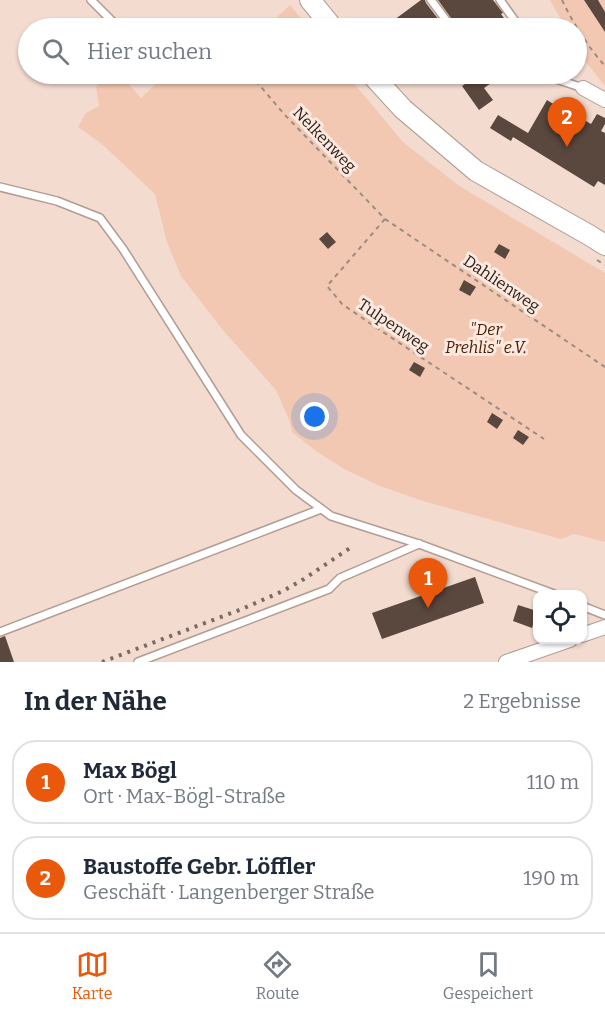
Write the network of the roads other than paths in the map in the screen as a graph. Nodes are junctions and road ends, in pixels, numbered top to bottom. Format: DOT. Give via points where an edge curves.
graph roads {
  1 [pos="91,0"];
  2 [pos="310,0"];
  3 [pos="431,0"];
  4 [pos="500,0"];
  5 [pos="109,18"];
  6 [pos="325,18"];
  7 [pos="444,18"];
  8 [pos="513,18"];
  9 [pos="380,84"];
  10 [pos="571,84"];
  11 [pos="583,88"];
  12 [pos="605,100"];
  13 [pos="0,187"];
  14 [pos="605,245"];
  15 [pos="321,508"];
  16 [pos="419,544"];
  17 [pos="543,590"];
  18 [pos="587,608"];
  19 [pos="605,615"];
  20 [pos="605,627"];
  21 [pos="0,632"];
  22 [pos="587,633"];
  23 [pos="556,644"];
  24 [pos="138,662"];
  25 [pos="506,662"];
  1 -- 5 [label="lane"];
  2 -- 6 [label="main road"];
  3 -- 7 [label="lane"];
  4 -- 8 [label="lane"];
  9 -- 14 [label="main road" via="476,171"];
  10 -- 11 [label="lane"];
  11 -- 12 [label="street"];
  13 -- 15 [label="lane" via="57,201 100,218 241,435 296,490"];
  15 -- 16 [label="lane" via="331,516"];
  15 -- 21 [label="lane"];
  16 -- 17 [label="lane"];
  16 -- 24 [label="lane" via="340,578 329,590"];
  18 -- 19 [label="lane"];
  20 -- 22 [label="street"];
  23 -- 25 [label="street"];
}
